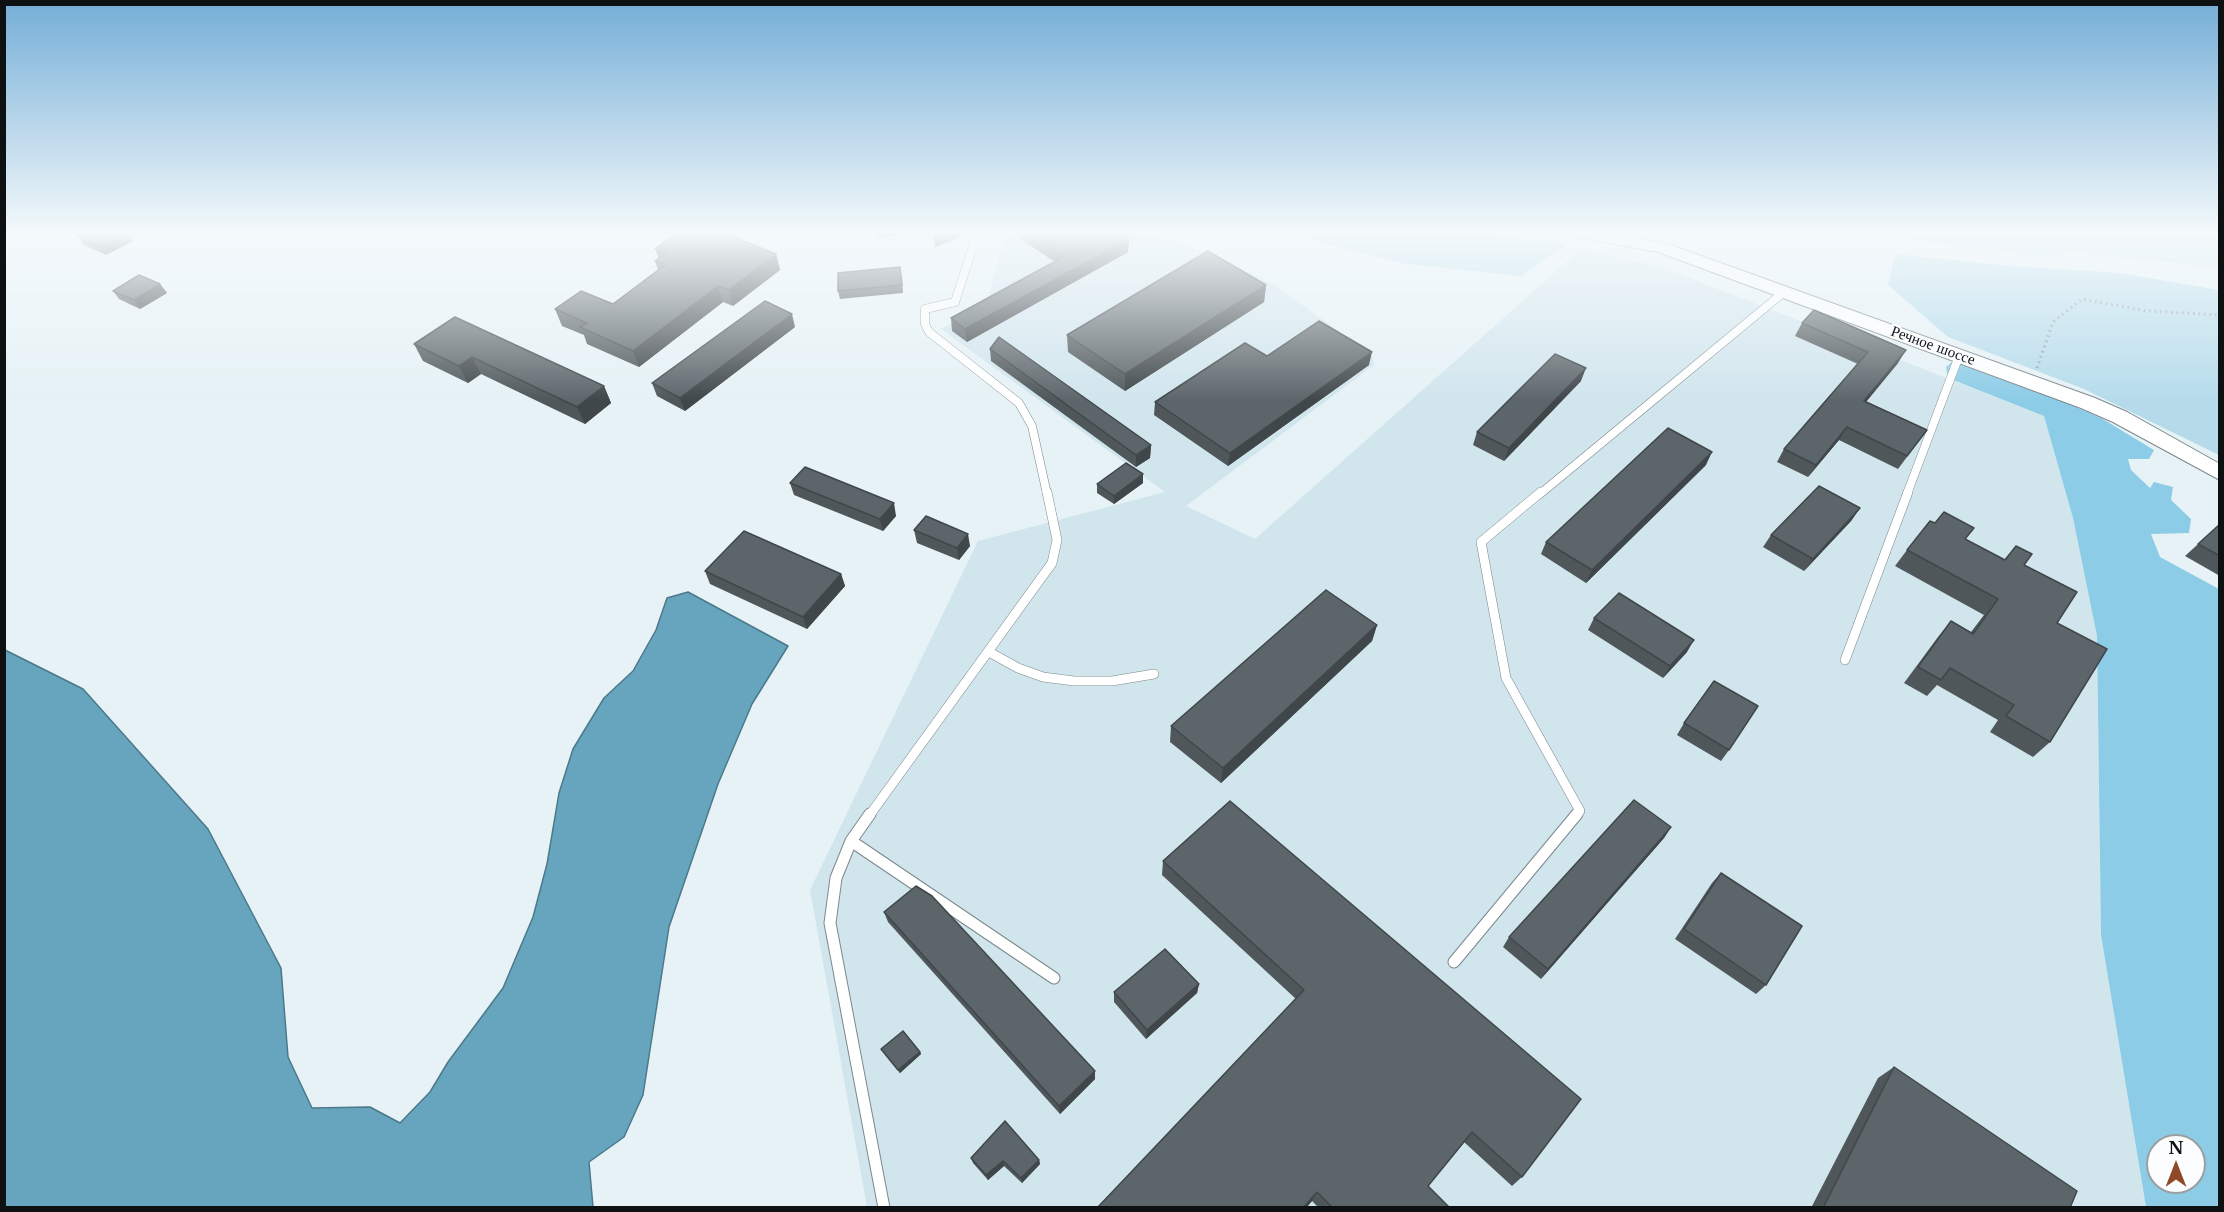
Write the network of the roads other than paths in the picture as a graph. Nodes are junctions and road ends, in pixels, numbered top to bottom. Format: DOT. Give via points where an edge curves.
graph roads {
  1 [pos="960,288"];
  2 [pos="1772,288"];
  3 [pos="1784,292"];
  4 [pos="1959,356"];
  5 [pos="2220,473"];
  6 [pos="989,652"];
  7 [pos="1845,660"];
  8 [pos="1154,674"];
  9 [pos="852,841"];
  10 [pos="1454,962"];
  11 [pos="1054,978"];
  12 [pos="884,1208"];
  1 -- 6 [label="lane" via="955,302 926,309 925,324 929,332 1019,403 1032,426 1057,540 1052,563"];
  2 -- 3 [label="street, Речное шоссе"];
  3 -- 4 [label="street, Речное шоссе"];
  3 -- 10 [label="lane" via="1481,542 1506,678 1580,812"];
  4 -- 5 [label="street, Речное шоссе" via="2120,417"];
  4 -- 7 [label="lane"];
  6 -- 8 [label="lane" via="1035,674 1074,681 1112,681"];
  6 -- 9 [label="lane"];
  9 -- 11 [label="lane"];
  9 -- 12 [label="lane" via="836,878 830,923"];
}
